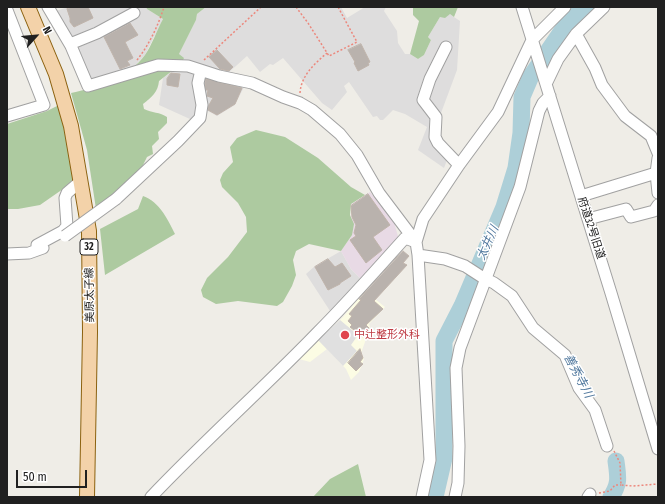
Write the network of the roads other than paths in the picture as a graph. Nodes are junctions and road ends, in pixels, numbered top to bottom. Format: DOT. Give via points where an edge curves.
graph roads {
  1 [pos="28,7"];
  2 [pos="48,7"];
  3 [pos="522,7"];
  4 [pos="565,7"];
  5 [pos="604,7"];
  6 [pos="7,10"];
  7 [pos="134,13"];
  8 [pos="576,34"];
  9 [pos="70,44"];
  10 [pos="533,45"];
  11 [pos="446,47"];
  12 [pos="201,70"];
  13 [pos="545,82"];
  14 [pos="550,96"];
  15 [pos="7,116"];
  16 [pos="658,153"];
  17 [pos="658,158"];
  18 [pos="459,165"];
  19 [pos="656,173"];
  20 [pos="81,181"];
  21 [pos="658,193"];
  22 [pos="581,196"];
  23 [pos="658,205"];
  24 [pos="588,219"];
  25 [pos="416,242"];
  26 [pos="37,250"];
  27 [pos="7,254"];
  28 [pos="418,255"];
  29 [pos="484,278"];
  30 [pos="607,446"];
  31 [pos="658,449"];
  32 [pos="87,497"];
  33 [pos="152,497"];
  34 [pos="422,497"];
  35 [pos="455,497"];
  1 -- 20 [label="main road, 美原太子線 / 32" via="56,74 72,126"];
  2 -- 9 [label="street"];
  3 -- 10 [label="street, 府道32号旧道"];
  4 -- 10 [label="street"];
  5 -- 8 [label="street"];
  6 -- 15 [label="street" via="44,106"];
  7 -- 9 [label="street"];
  8 -- 13 [label="street"];
  8 -- 16 [label="street" via="602,85 625,116 651,136"];
  9 -- 12 [label="street" via="88,86 158,65 188,66"];
  10 -- 13 [label="street, 府道32号旧道"];
  10 -- 18 [label="street" via="498,112"];
  11 -- 18 [label="street" via="423,100 436,117 435,137 438,143"];
  12 -- 25 [label="street" via="252,83 312,110 340,134 358,155 379,193"];
  12 -- 26 [label="street, bridge" via="198,83 202,105 200,118 116,199 65,236"];
  13 -- 14 [label="street, 府道32号旧道"];
  14 -- 22 [label="street, 府道32号旧道"];
  14 -- 29 [label="street" via="542,103 539,111 520,187"];
  17 -- 19 [label="street"];
  18 -- 25 [label="street" via="423,219"];
  19 -- 21 [label="street"];
  19 -- 22 [label="street"];
  20 -- 26 [label="street" via="65,198 67,226 63,232 37,245"];
  20 -- 32 [label="main road, 美原太子線 / 32" via="89,231"];
  22 -- 24 [label="street, 府道32号旧道"];
  23 -- 24 [label="street" via="654,211 631,217 626,209"];
  24 -- 31 [label="street, 府道32号旧道"];
  25 -- 28 [label="street"];
  25 -- 33 [label="street" via="405,238 318,333"];
  26 -- 27 [label="street"];
  28 -- 29 [label="street" via="445,259 465,266"];
  28 -- 34 [label="street" via="430,460"];
  29 -- 30 [label="street" via="512,296 533,328 565,355 579,388 595,410"];
  29 -- 35 [label="street" via="460,348 456,368 459,446"];
}
